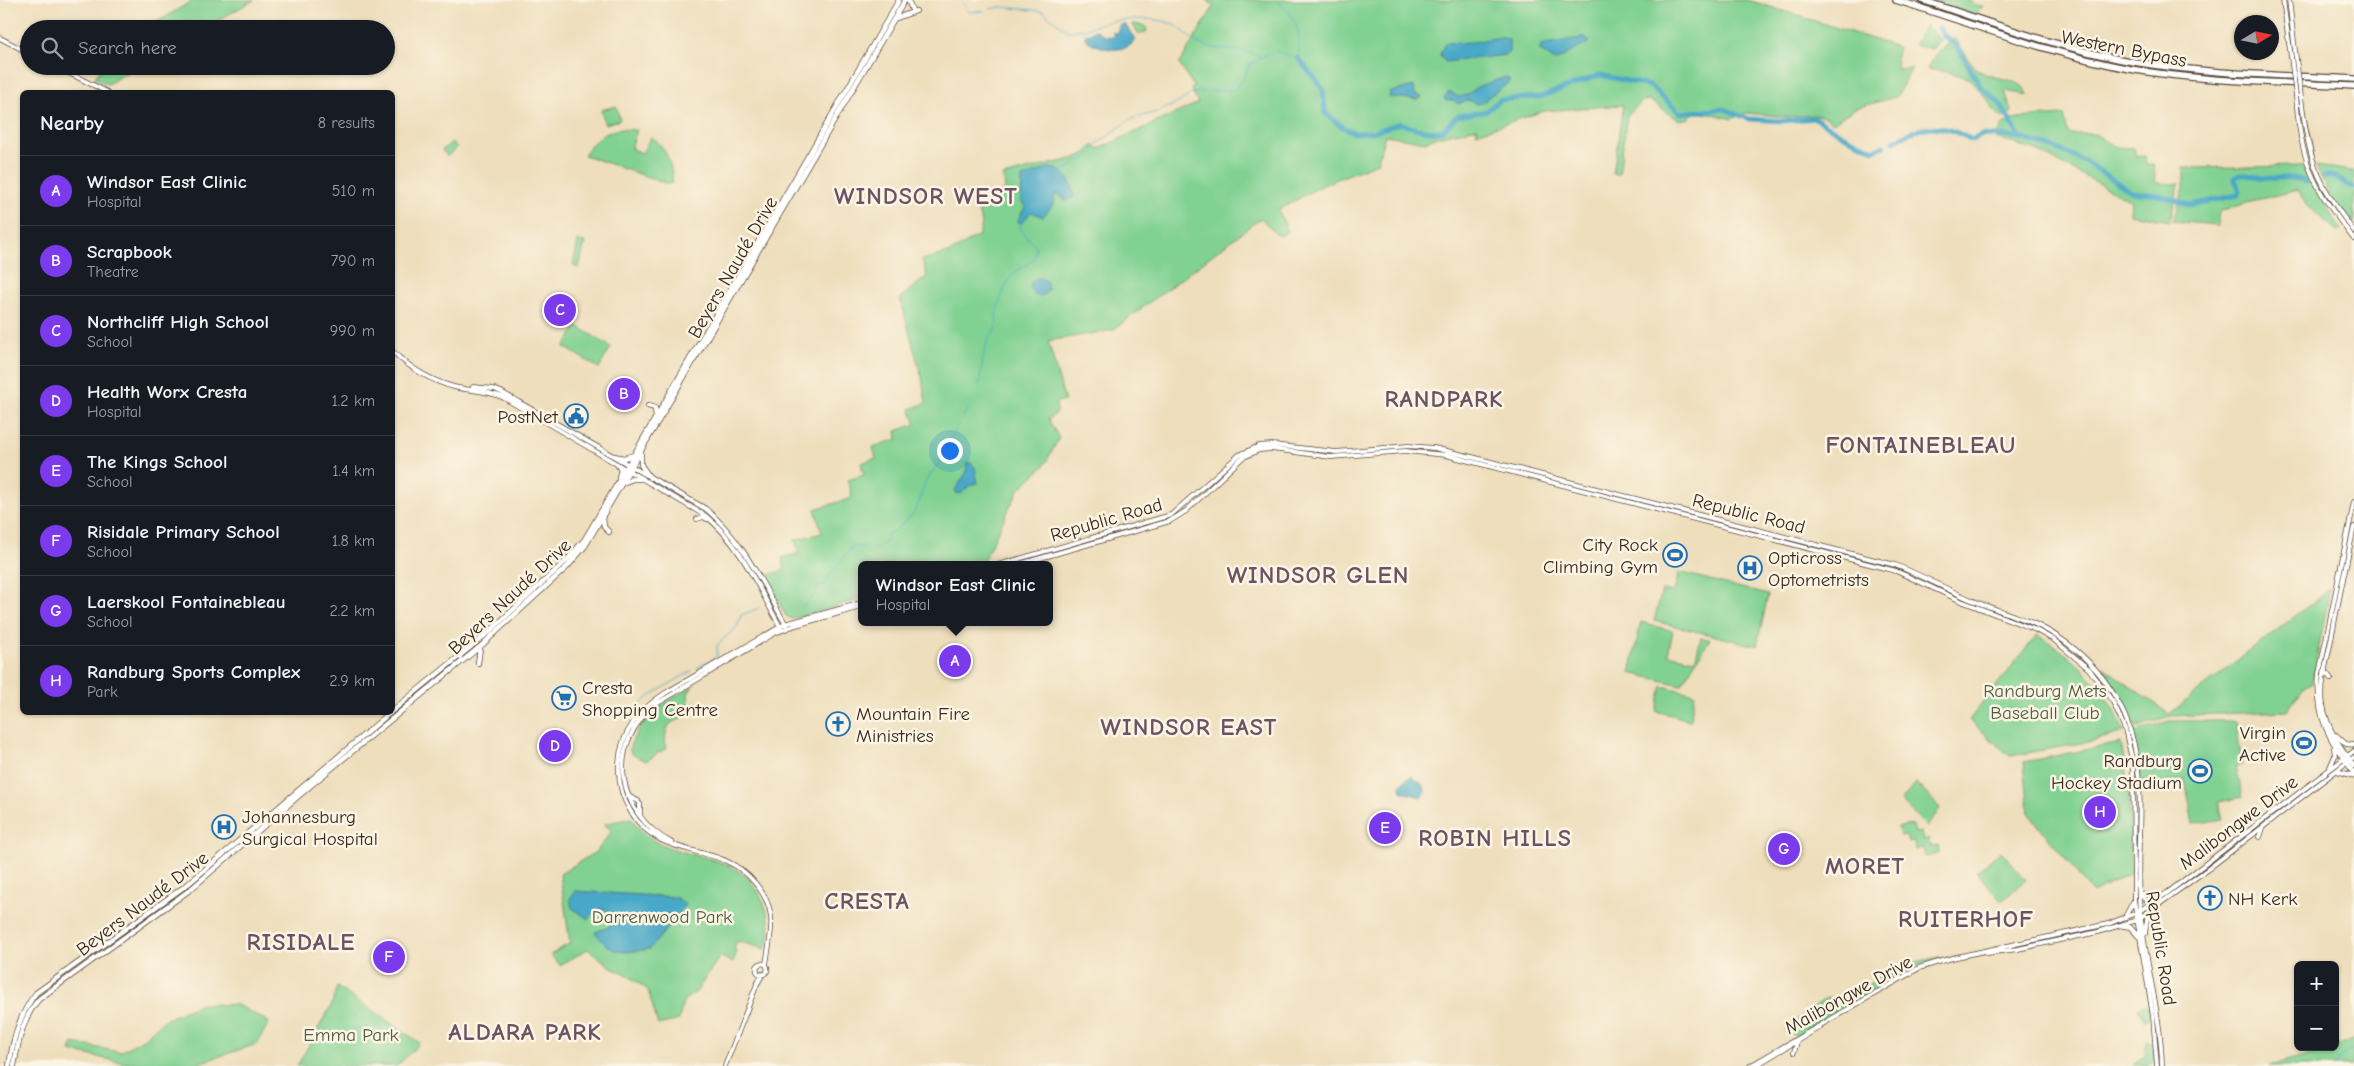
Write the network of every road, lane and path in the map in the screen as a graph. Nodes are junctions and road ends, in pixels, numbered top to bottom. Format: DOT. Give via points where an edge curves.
graph roads {
  1 [pos="899,0"];
  2 [pos="906,0"];
  3 [pos="1896,0"];
  4 [pos="1922,0"];
  5 [pos="2283,0"];
  6 [pos="2289,0"];
  7 [pos="894,19"];
  8 [pos="0,38"];
  9 [pos="20,48"];
  10 [pos="73,75"];
  11 [pos="2354,79"];
  12 [pos="2354,86"];
  13 [pos="103,90"];
  14 [pos="2312,168"];
  15 [pos="2354,231"];
  16 [pos="2354,239"];
  17 [pos="395,353"];
  18 [pos="437,380"];
  19 [pos="648,406"];
  20 [pos="656,418"];
  21 [pos="642,452"];
  22 [pos="634,455"];
  23 [pos="614,456"];
  24 [pos="617,464"];
  25 [pos="629,468"];
  26 [pos="650,478"];
  27 [pos="642,479"];
  28 [pos="624,482"];
  29 [pos="616,486"];
  30 [pos="2354,502"];
  31 [pos="604,517"];
  32 [pos="697,519"];
  33 [pos="716,524"];
  34 [pos="598,527"];
  35 [pos="2354,527"];
  36 [pos="608,532"];
  37 [pos="585,539"];
  38 [pos="1012,561"];
  39 [pos="1030,561"];
  40 [pos="858,604"];
  41 [pos="858,608"];
  42 [pos="786,626"];
  43 [pos="781,628"];
  44 [pos="462,643"];
  45 [pos="482,645"];
  46 [pos="463,658"];
  47 [pos="2325,667"];
  48 [pos="2331,679"];
  49 [pos="395,710"];
  50 [pos="388,715"];
  51 [pos="395,715"];
  52 [pos="395,715"];
  53 [pos="2127,728"];
  54 [pos="2331,729"];
  55 [pos="2354,744"];
  56 [pos="2333,745"];
  57 [pos="2354,751"];
  58 [pos="2345,758"];
  59 [pos="2350,760"];
  60 [pos="2354,766"];
  61 [pos="2328,771"];
  62 [pos="2336,771"];
  63 [pos="2354,775"];
  64 [pos="627,794"];
  65 [pos="640,818"];
  66 [pos="2264,826"];
  67 [pos="2250,837"];
  68 [pos="679,847"];
  69 [pos="2138,882"];
  70 [pos="2134,900"];
  71 [pos="2154,902"];
  72 [pos="2157,907"];
  73 [pos="2138,912"];
  74 [pos="2139,918"];
  75 [pos="2120,919"];
  76 [pos="2118,927"];
  77 [pos="2142,937"];
  78 [pos="768,956"];
  79 [pos="762,964"];
  80 [pos="766,966"];
  81 [pos="758,972"];
  82 [pos="763,974"];
  83 [pos="757,984"];
  84 [pos="1789,1036"];
  85 [pos="1797,1039"];
  86 [pos="1785,1049"];
  87 [pos="2157,1060"];
  88 [pos="9,1066"];
  89 [pos="14,1066"];
  90 [pos="725,1066"];
  91 [pos="1750,1066"];
  92 [pos="1755,1066"];
  93 [pos="2153,1066"];
  94 [pos="2157,1066"];
  95 [pos="2162,1066"];
  1 -- 20 [label="main road, Beyers Naudé Drive"];
  2 -- 7 [label="main road, Beyers Naudé Drive"];
  2 -- 7 [label="main road" via="914,11"];
  3 -- 12 [label="highway, Western Bypass" via="2068,54 2132,69 2210,79"];
  4 -- 11 [label="highway, Western Bypass" via="2091,52 2160,66"];
  5 -- 14 [label="main road, bridge" via="2301,138"];
  6 -- 14 [label="main road, bridge"];
  7 -- 21 [label="main road, Beyers Naudé Drive"];
  8 -- 9 [label="main road"];
  10 -- 13 [label="main road"];
  14 -- 15 [label="main road"];
  14 -- 16 [label="main road" via="2316,185"];
  17 -- 18 [label="main road" via="413,368"];
  18 -- 23 [label="main road" via="494,389"];
  18 -- 24 [label="main road" via="504,398"];
  19 -- 20 [label="main road" via="654,408"];
  20 -- 22 [label="main road, Beyers Naudé Drive"];
  21 -- 25 [label="main road, Beyers Naudé Drive"];
  21 -- 26 [label="main road" via="642,466"];
  22 -- 23 [label="main road" via="627,458"];
  22 -- 25 [label="main road, Beyers Naudé Drive"];
  23 -- 25 [label="main road"];
  24 -- 25 [label="main road"];
  24 -- 29 [label="main road" via="621,470"];
  25 -- 26 [label="main road"];
  25 -- 27 [label="main road"];
  25 -- 28 [label="main road, Beyers Naudé Drive"];
  25 -- 29 [label="main road, Beyers Naudé Drive"];
  26 -- 42 [label="main road" via="706,509 728,529 752,564"];
  27 -- 28 [label="main road"];
  27 -- 33 [label="main road"];
  28 -- 31 [label="main road, Beyers Naudé Drive"];
  29 -- 37 [label="main road, Beyers Naudé Drive"];
  30 -- 56 [label="main road" via="2318,674 2320,713"];
  31 -- 34 [label="main road, Beyers Naudé Drive"];
  31 -- 36 [label="main road"];
  32 -- 33 [label="main road" via="703,517"];
  33 -- 43 [label="main road" via="738,552"];
  34 -- 37 [label="main road"];
  34 -- 45 [label="main road, Beyers Naudé Drive" via="568,566"];
  35 -- 47 [label="main road"];
  37 -- 46 [label="main road, Beyers Naudé Drive"];
  38 -- 53 [label="main road, Republic Road" via="1171,515 1239,455 1259,446 1336,452 1396,446 1426,447 1898,566 1956,594 2039,626 2062,639 2100,673 2118,702"];
  39 -- 53 [label="main road, Republic Road" via="1172,520 1254,451 1267,449 1331,457 1430,452 1900,572 1961,602 2036,630 2063,646 2097,678"];
  40 -- 42 [label="main road"];
  41 -- 42 [label="main road"];
  42 -- 43 [label="main road"];
  43 -- 64 [label="main road" via="646,713 636,726 625,753 623,778"];
  43 -- 68 [label="main road" via="656,698 641,712 625,736 619,766 626,804 649,834"];
  44 -- 46 [label="main road"];
  45 -- 46 [label="main road, Beyers Naudé Drive"];
  45 -- 46 [label="main road" via="478,663"];
  46 -- 49 [label="main road, Beyers Naudé Drive"];
  46 -- 51 [label="main road, Beyers Naudé Drive"];
  47 -- 48 [label="main road"];
  47 -- 54 [label="main road" via="2323,704"];
  50 -- 88 [label="main road, Beyers Naudé Drive" via="188,884 36,993 19,1021"];
  52 -- 89 [label="main road, Beyers Naudé Drive" via="191,889 39,999 22,1028"];
  53 -- 69 [label="main road, Republic Road" via="2132,733 2139,777"];
  53 -- 70 [label="main road, Republic Road" via="2134,776"];
  54 -- 55 [label="main road" via="2341,741"];
  54 -- 58 [label="main road"];
  56 -- 58 [label="main road"];
  56 -- 61 [label="main road" via="2335,756"];
  57 -- 58 [label="main road, Malibongwe Drive"];
  58 -- 59 [label="main road"];
  58 -- 61 [label="main road, Malibongwe Drive"];
  59 -- 60 [label="main road"];
  59 -- 62 [label="main road, Malibongwe Drive"];
  59 -- 63 [label="main road"];
  61 -- 71 [label="main road, Malibongwe Drive"];
  62 -- 63 [label="main road"];
  62 -- 66 [label="main road, Malibongwe Drive"];
  64 -- 65 [label="main road"];
  64 -- 65 [label="main road" via="639,802"];
  65 -- 68 [label="main road" via="655,833"];
  66 -- 67 [label="main road, Malibongwe Drive"];
  66 -- 67 [label="main road" via="2260,837"];
  67 -- 72 [label="main road, Malibongwe Drive"];
  68 -- 78 [label="main road" via="732,864 756,883 766,899 772,921"];
  69 -- 71 [label="main road" via="2144,899"];
  69 -- 73 [label="main road, Republic Road"];
  70 -- 73 [label="main road, Republic Road"];
  70 -- 75 [label="main road" via="2128,913"];
  71 -- 73 [label="main road, Malibongwe Drive"];
  72 -- 74 [label="main road, Malibongwe Drive"];
  72 -- 77 [label="main road" via="2147,918"];
  73 -- 74 [label="main road, Republic Road"];
  73 -- 75 [label="main road, Malibongwe Drive"];
  74 -- 76 [label="main road, Malibongwe Drive"];
  74 -- 77 [label="main road, Republic Road"];
  75 -- 85 [label="main road, Malibongwe Drive" via="1924,966"];
  76 -- 77 [label="main road" via="2130,927"];
  76 -- 85 [label="main road, Malibongwe Drive" via="2035,946 1971,956 1919,970"];
  77 -- 87 [label="main road, Republic Road"];
  77 -- 95 [label="main road, Republic Road" via="2160,1025"];
  78 -- 79 [label="main road"];
  78 -- 80 [label="main road"];
  79 -- 80 [label="main road"];
  79 -- 81 [label="main road" via="757,966"];
  80 -- 82 [label="main road" via="767,972"];
  81 -- 82 [label="main road"];
  81 -- 83 [label="main road"];
  82 -- 83 [label="main road"];
  83 -- 90 [label="main road"];
  84 -- 85 [label="main road"];
  85 -- 86 [label="main road, Malibongwe Drive"];
  85 -- 86 [label="main road" via="1794,1053"];
  85 -- 91 [label="main road, Malibongwe Drive"];
  86 -- 92 [label="main road, Malibongwe Drive"];
  87 -- 93 [label="main road"];
  87 -- 94 [label="main road, Republic Road"];
}
